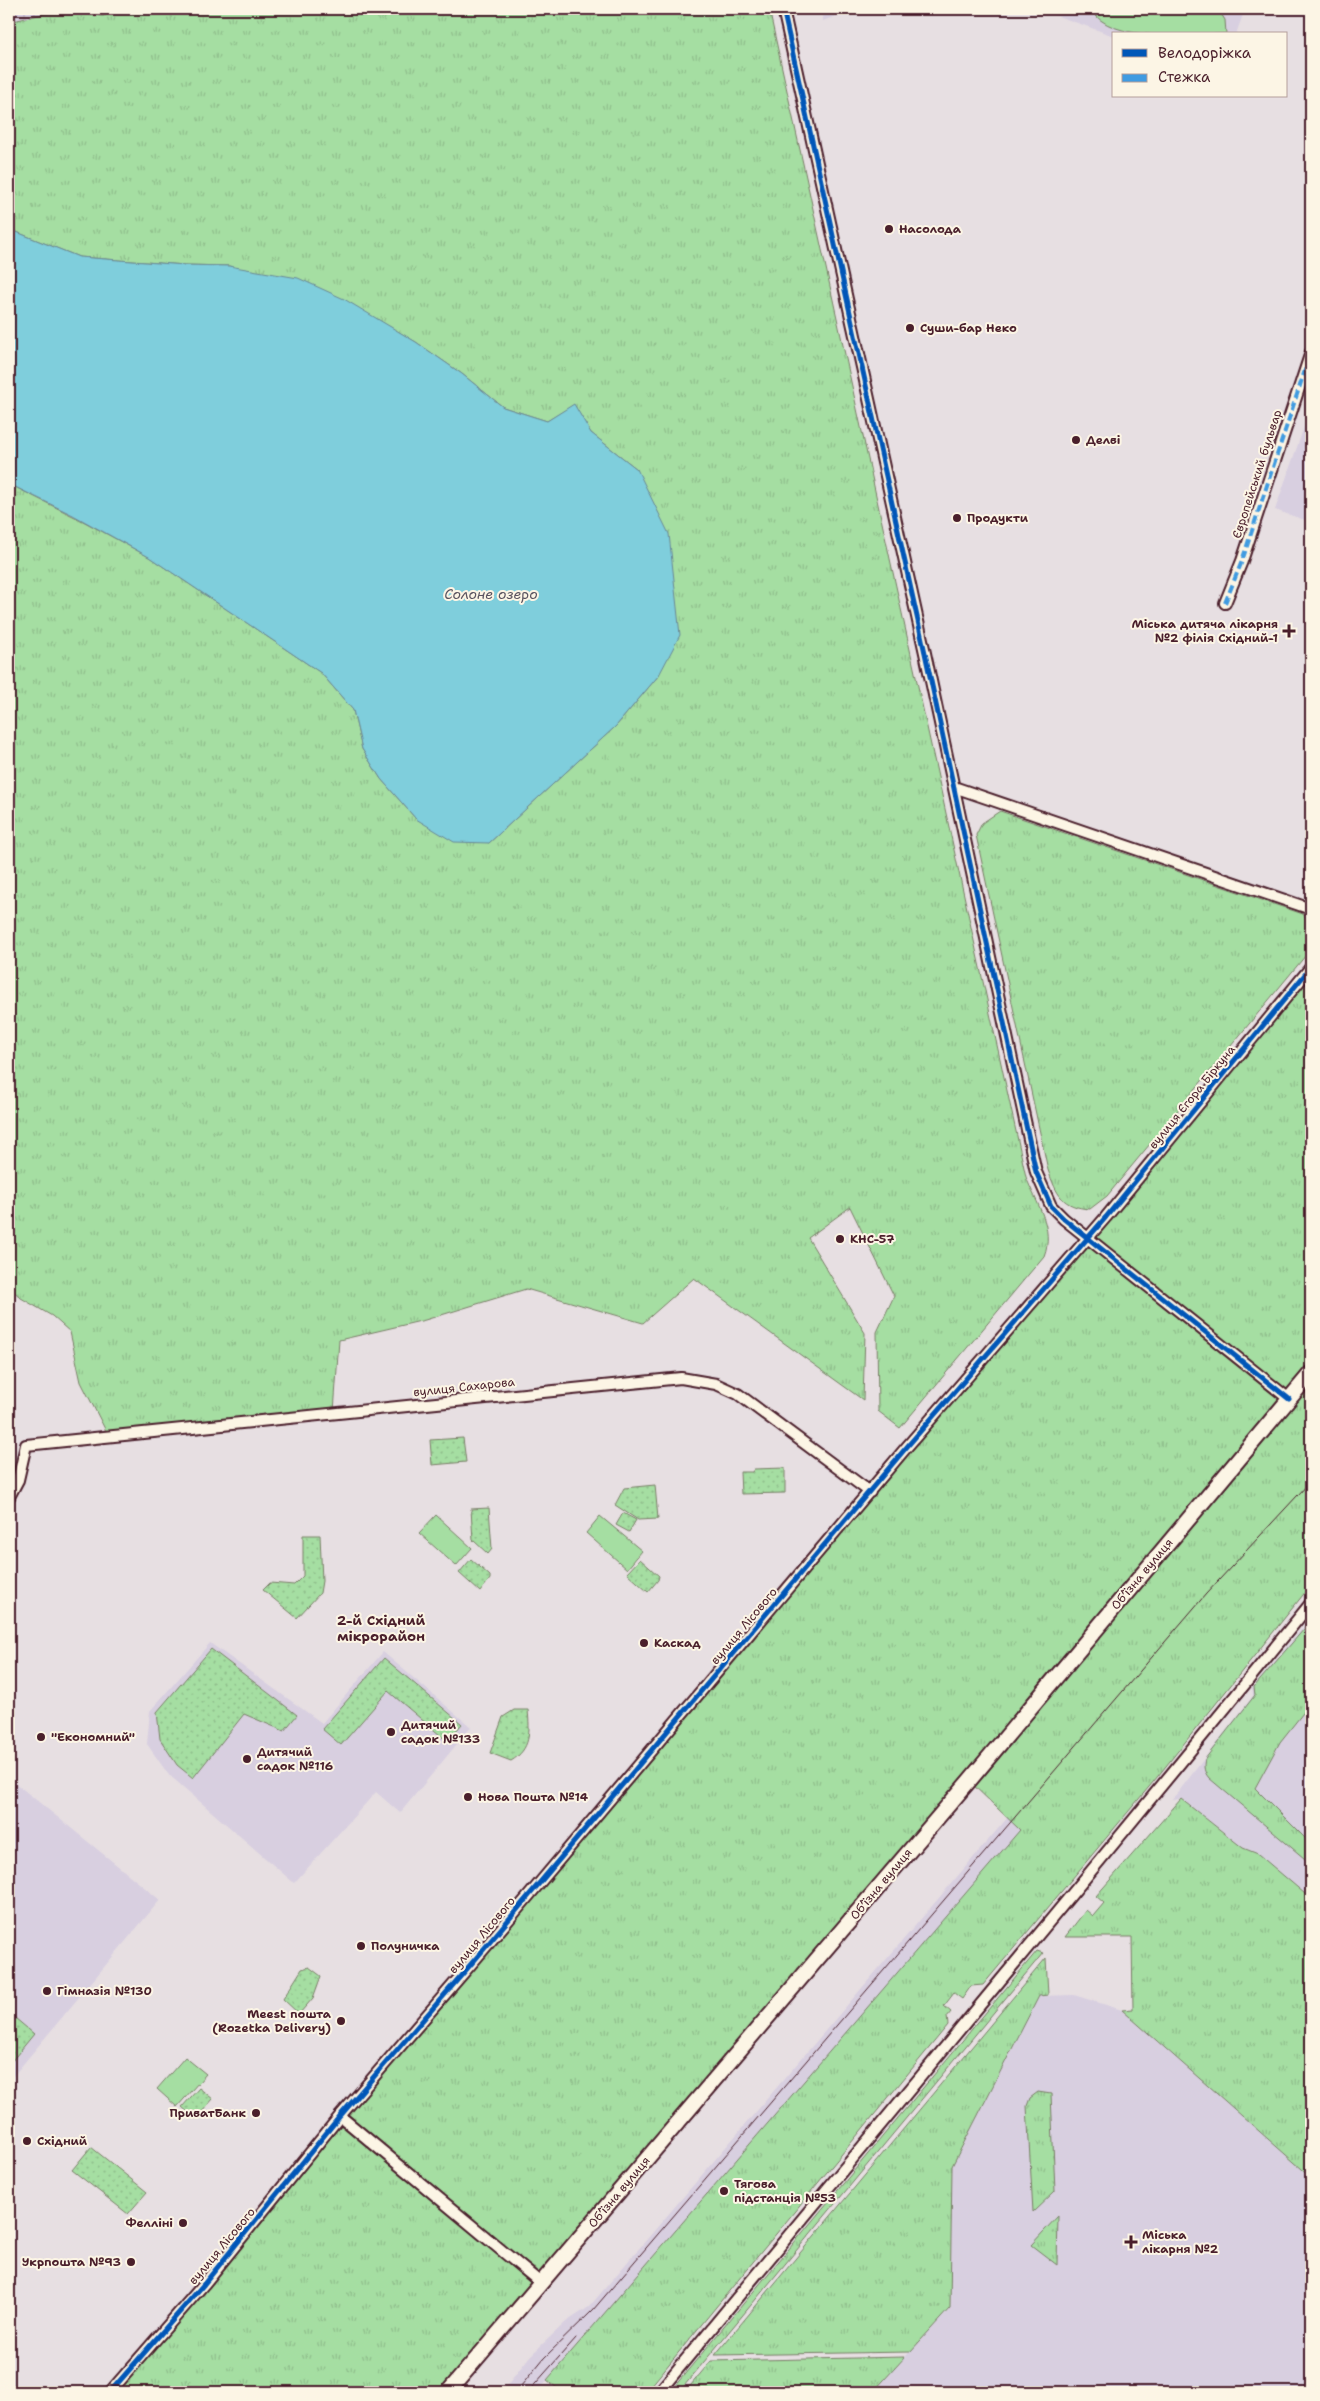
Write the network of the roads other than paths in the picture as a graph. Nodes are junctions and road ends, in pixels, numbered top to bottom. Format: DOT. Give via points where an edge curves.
graph roads {
  1 [pos="783,9"];
  2 [pos="1311,352"];
  3 [pos="1225,603"];
  4 [pos="954,787"];
  5 [pos="1311,909"];
  6 [pos="1311,967"];
  7 [pos="1087,1239"];
  8 [pos="1311,1372"];
  9 [pos="1289,1399"];
  10 [pos="870,1492"];
  11 [pos="9,1497"];
  12 [pos="1311,1603"];
  13 [pos="340,2116"];
  14 [pos="542,2284"];
  15 [pos="110,2392"];
  16 [pos="448,2392"];
  17 [pos="659,2392"];
  1 -- 4 [label="street"];
  2 -- 3 [label="street, Європейський бульвар" via="1242,562"];
  4 -- 5 [label="street"];
  4 -- 7 [label="street" via="1036,1172 1051,1206"];
  6 -- 7 [label="street, вулиця Єгора Біркуна"];
  7 -- 9 [label="street"];
  7 -- 10 [label="street, вулиця Єгора Біркуна"];
  8 -- 9 [label="main road, Обʼїзна вулиця"];
  9 -- 14 [label="main road, Обʼїзна вулиця"];
  10 -- 11 [label="street, вулиця Сахарова" via="738,1394 716,1384 680,1378 26,1445 18,1480"];
  10 -- 13 [label="street, вулиця Лісового"];
  12 -- 17 [label="street"];
  13 -- 14 [label="street"];
  13 -- 15 [label="street, вулиця Лісового" via="204,2284"];
  14 -- 16 [label="main road, Обʼїзна вулиця"];
}
